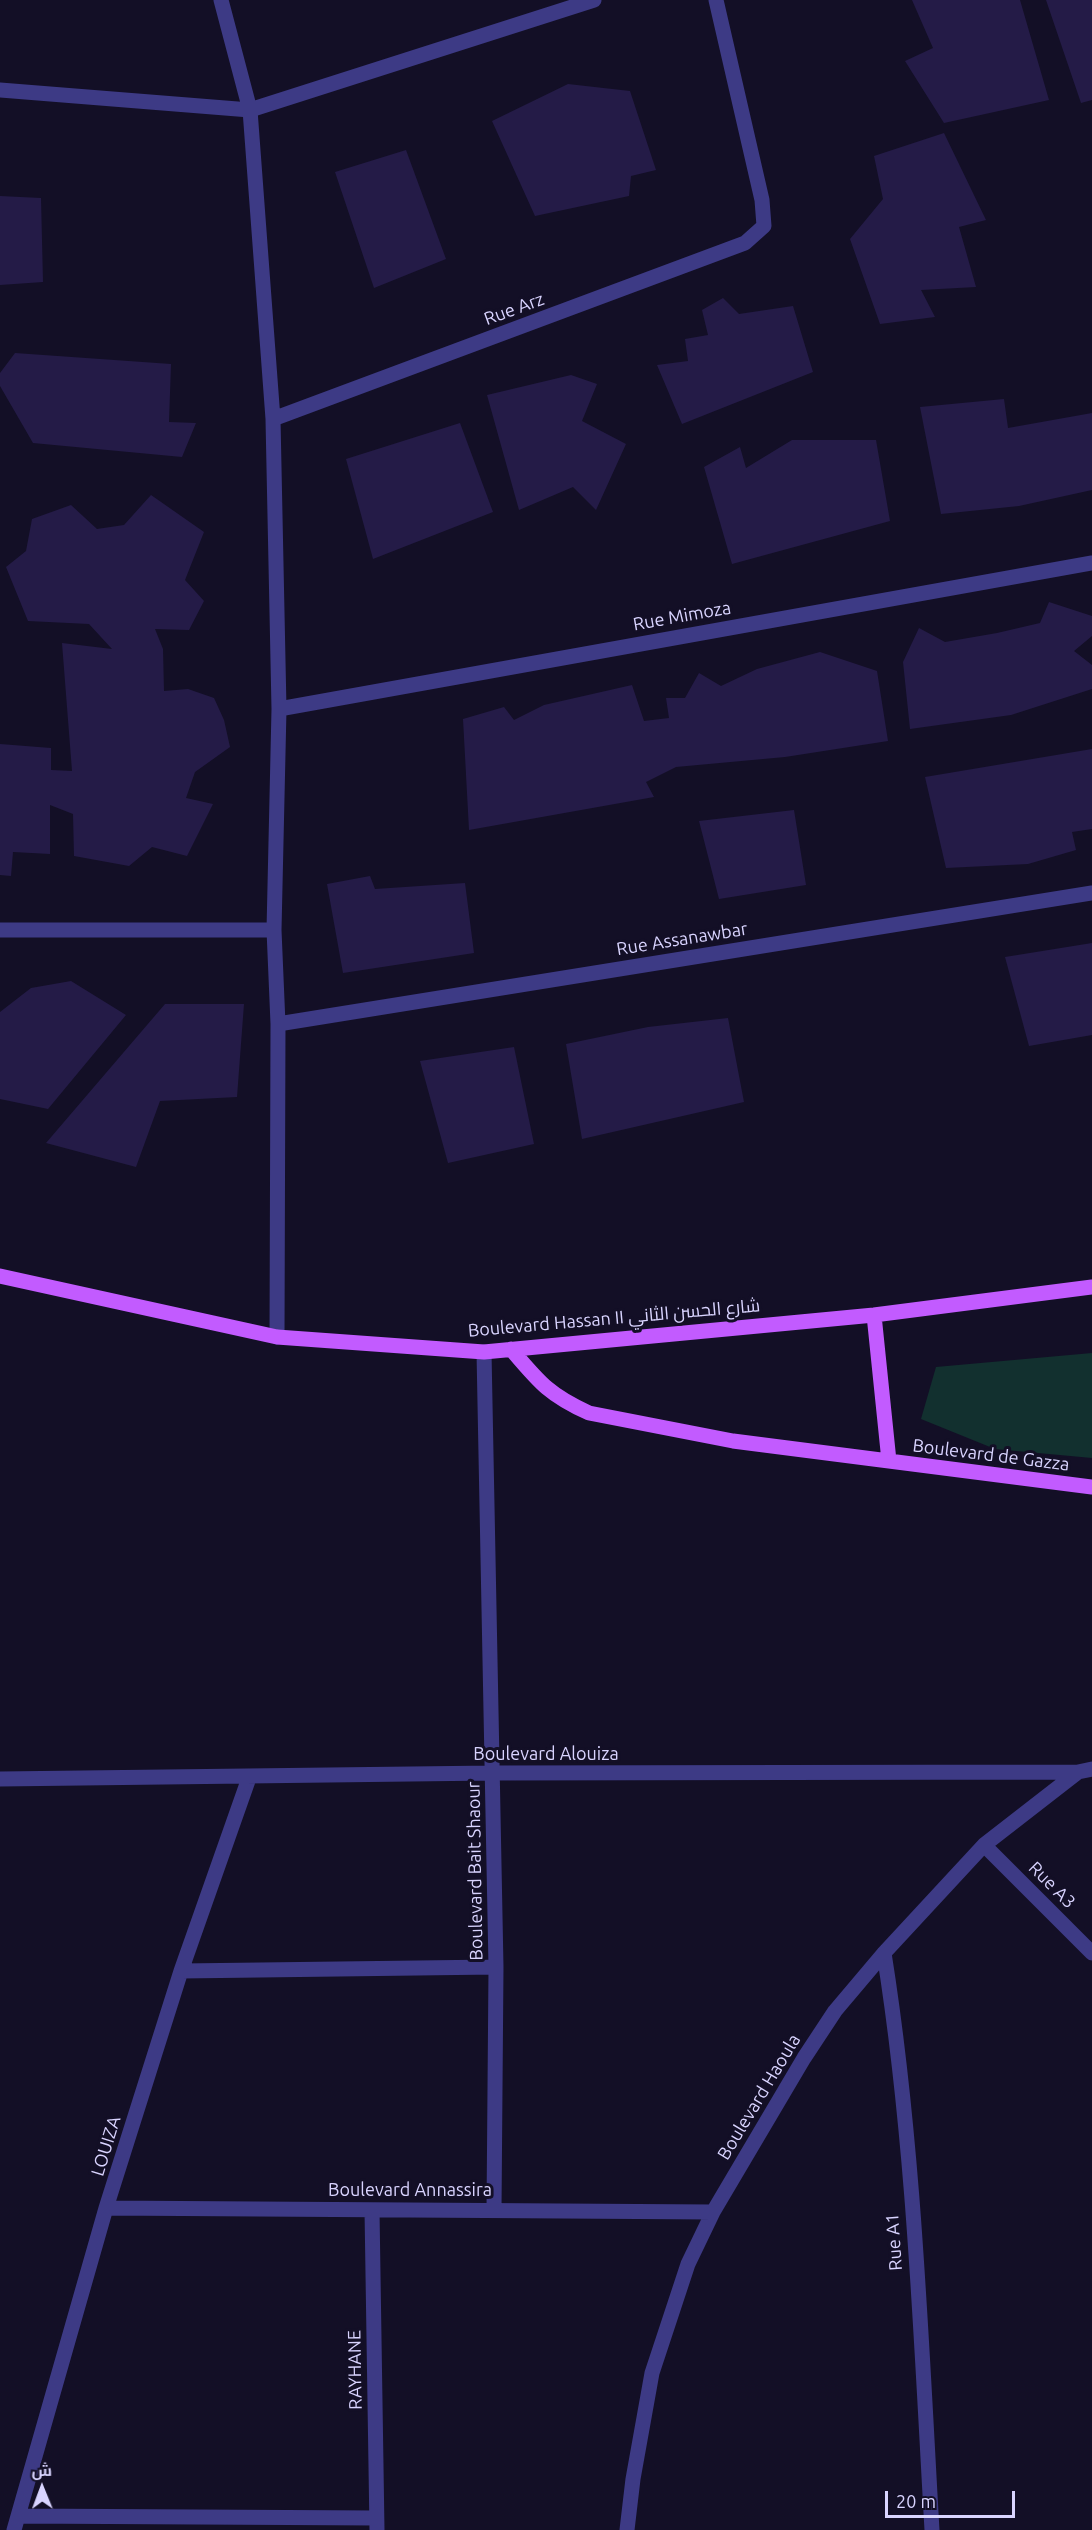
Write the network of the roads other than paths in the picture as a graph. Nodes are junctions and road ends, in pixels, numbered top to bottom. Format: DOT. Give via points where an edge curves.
graph roads {
  1 [pos="221,0"];
  2 [pos="594,0"];
  3 [pos="716,0"];
  4 [pos="0,90"];
  5 [pos="250,110"];
  6 [pos="273,419"];
  7 [pos="1092,563"];
  8 [pos="279,709"];
  9 [pos="1092,893"];
  10 [pos="0,930"];
  11 [pos="274,930"];
  12 [pos="278,1024"];
  13 [pos="0,1276"];
  14 [pos="1092,1287"];
  15 [pos="874,1315"];
  16 [pos="277,1337"];
  17 [pos="511,1349"];
  18 [pos="484,1352"];
  19 [pos="889,1461"];
  20 [pos="1092,1487"];
  21 [pos="1085,1771"];
  22 [pos="493,1773"];
  23 [pos="249,1778"];
  24 [pos="0,1779"];
  25 [pos="984,1845"];
  26 [pos="884,1953"];
  27 [pos="1092,1953"];
  28 [pos="496,1967"];
  29 [pos="182,1971"];
  30 [pos="106,2208"];
  31 [pos="372,2210"];
  32 [pos="494,2210"];
  33 [pos="713,2212"];
  34 [pos="16,2523"];
  35 [pos="376,2524"];
  36 [pos="627,2530"];
  37 [pos="932,2530"];
  1 -- 5 [label="street"];
  2 -- 5 [label="street"];
  3 -- 6 [label="street, Rue Arz" via="762,200 764,226 745,243"];
  4 -- 5 [label="street"];
  5 -- 6 [label="street"];
  6 -- 8 [label="street"];
  7 -- 8 [label="street, Rue Mimoza"];
  8 -- 11 [label="street"];
  9 -- 12 [label="street, Rue Assanawbar"];
  10 -- 11 [label="street"];
  11 -- 12 [label="street"];
  12 -- 16 [label="street"];
  13 -- 16 [label="main road, Boulevard Hassan II شارع الحسن الثاني"];
  14 -- 15 [label="main road, Boulevard Hassan II شارع الحسن الثاني"];
  15 -- 17 [label="main road, Boulevard Hassan II شارع الحسن الثاني"];
  15 -- 19 [label="main road, Boulevard de Gazza"];
  16 -- 18 [label="main road, Boulevard Hassan II شارع الحسن الثاني"];
  17 -- 18 [label="main road, Boulevard Hassan II شارع الحسن الثاني"];
  17 -- 19 [label="main road" via="544,1388 589,1413 733,1441"];
  18 -- 22 [label="street, Boulevard Bait Shaour"];
  19 -- 20 [label="main road, Boulevard de Gazza"];
  21 -- 22 [label="street, Boulevard Alouiza"];
  21 -- 25 [label="street, Boulevard Haoula"];
  22 -- 23 [label="street, Boulevard Alouiza"];
  22 -- 28 [label="street, Boulevard Bait Shaour"];
  23 -- 24 [label="street, Boulevard Alouiza"];
  23 -- 29 [label="street, LOUIZA"];
  25 -- 26 [label="street, Boulevard Haoula"];
  25 -- 27 [label="street, Rue A3"];
  26 -- 33 [label="street, Boulevard Haoula" via="836,2011 804,2058"];
  26 -- 37 [label="street, Rue A1" via="898,2046"];
  28 -- 29 [label="street"];
  28 -- 32 [label="street, Boulevard Bait Shaour"];
  29 -- 30 [label="street, LOUIZA"];
  30 -- 31 [label="street, Boulevard Annassira"];
  30 -- 34 [label="street, LOUIZA"];
  31 -- 32 [label="street, Boulevard Annassira"];
  31 -- 35 [label="street, RAYHANE"];
  32 -- 33 [label="street, Boulevard Annassira"];
  33 -- 36 [label="street, Boulevard Haoula" via="687,2264 652,2373"];
  34 -- 35 [label="street"];
}
